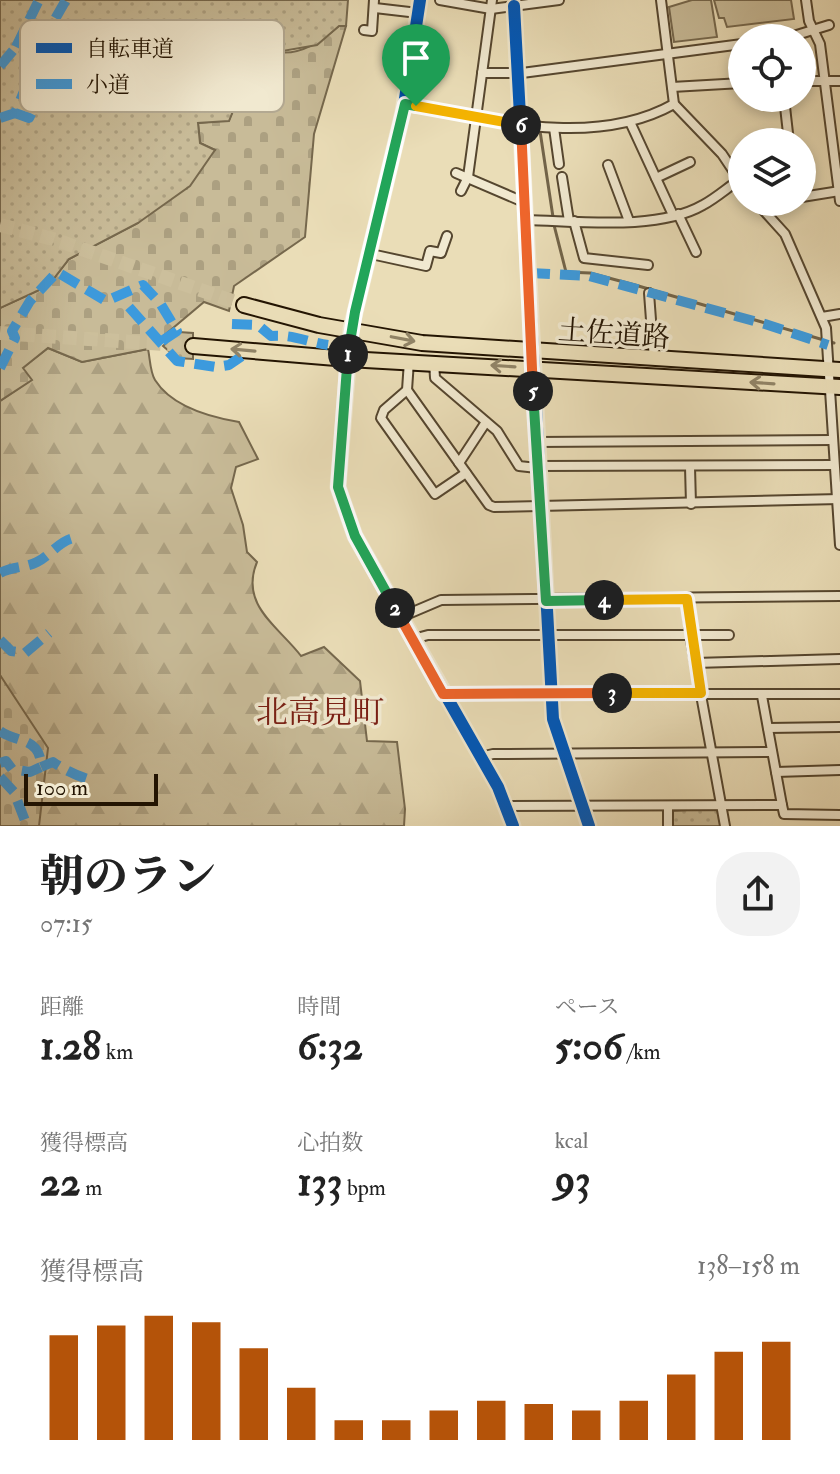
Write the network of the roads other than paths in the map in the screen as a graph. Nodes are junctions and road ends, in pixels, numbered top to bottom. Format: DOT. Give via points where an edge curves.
graph roads {
  1 [pos="420,0"];
  2 [pos="440,0"];
  3 [pos="559,0"];
  4 [pos="661,0"];
  5 [pos="806,0"];
  6 [pos="374,4"];
  7 [pos="491,4"];
  8 [pos="514,6"];
  9 [pos="418,13"];
  10 [pos="812,24"];
  11 [pos="829,25"];
  12 [pos="364,30"];
  13 [pos="816,31"];
  14 [pos="816,36"];
  15 [pos="728,46"];
  16 [pos="669,55"];
  17 [pos="482,73"];
  18 [pos="519,74"];
  19 [pos="816,81"];
  20 [pos="825,81"];
  21 [pos="840,81"];
  22 [pos="728,84"];
  23 [pos="672,87"];
  24 [pos="405,104"];
  25 [pos="674,104"];
  26 [pos="477,116"];
  27 [pos="630,122"];
  28 [pos="522,125"];
  29 [pos="554,128"];
  30 [pos="837,148"];
  31 [pos="690,162"];
  32 [pos="728,163"];
  33 [pos="559,164"];
  34 [pos="608,165"];
  35 [pos="456,173"];
  36 [pos="468,177"];
  37 [pos="562,177"];
  38 [pos="656,178"];
  39 [pos="728,189"];
  40 [pos="461,191"];
  41 [pos="840,195"];
  42 [pos="816,196"];
  43 [pos="526,203"];
  44 [pos="675,214"];
  45 [pos="768,216"];
  46 [pos="527,220"];
  47 [pos="572,221"];
  48 [pos="629,221"];
  49 [pos="447,236"];
  50 [pos="696,252"];
  51 [pos="371,254"];
  52 [pos="648,265"];
  53 [pos="649,293"];
  54 [pos="244,305"];
  55 [pos="840,314"];
  56 [pos="822,317"];
  57 [pos="351,329"];
  58 [pos="193,346"];
  59 [pos="532,351"];
  60 [pos="348,359"];
  61 [pos="409,360"];
  62 [pos="654,360"];
  63 [pos="434,361"];
  64 [pos="532,368"];
  65 [pos="834,370"];
  66 [pos="835,387"];
  67 [pos="407,390"];
  68 [pos="486,422"];
  69 [pos="835,438"];
  70 [pos="536,442"];
  71 [pos="836,461"];
  72 [pos="459,463"];
  73 [pos="537,467"];
  74 [pos="690,467"];
  75 [pos="466,473"];
  76 [pos="838,499"];
  77 [pos="691,504"];
  78 [pos="542,506"];
  79 [pos="840,544"];
  80 [pos="840,596"];
  81 [pos="687,599"];
  82 [pos="546,601"];
  83 [pos="401,617"];
  84 [pos="547,635"];
  85 [pos="690,635"];
  86 [pos="729,635"];
  87 [pos="413,639"];
  88 [pos="840,659"];
  89 [pos="695,663"];
  90 [pos="551,693"];
  91 [pos="701,693"];
  92 [pos="443,694"];
  93 [pos="840,694"];
  94 [pos="762,696"];
  95 [pos="840,727"];
  96 [pos="768,728"];
  97 [pos="772,752"];
  98 [pos="565,754"];
  99 [pos="712,754"];
  100 [pos="480,757"];
  101 [pos="840,770"];
  102 [pos="776,772"];
  103 [pos="721,804"];
  104 [pos="582,805"];
  105 [pos="782,805"];
  106 [pos="505,806"];
  107 [pos="668,806"];
  108 [pos="840,815"];
  109 [pos="513,826"];
  110 [pos="589,826"];
  111 [pos="668,826"];
  112 [pos="725,826"];
  1 -- 9 [label="street"];
  2 -- 7 [label="street"];
  3 -- 8 [label="street"];
  4 -- 16 [label="street"];
  5 -- 10 [label="street"];
  6 -- 9 [label="street"];
  6 -- 12 [label="street" via="372,31"];
  7 -- 8 [label="street"];
  7 -- 17 [label="street"];
  8 -- 18 [label="street"];
  9 -- 24 [label="street"];
  11 -- 13 [label="street"];
  14 -- 20 [label="street"];
  15 -- 16 [label="street"];
  16 -- 18 [label="street"];
  16 -- 23 [label="street"];
  17 -- 18 [label="street"];
  17 -- 26 [label="street"];
  18 -- 28 [label="street"];
  19 -- 20 [label="street"];
  20 -- 21 [label="street"];
  20 -- 30 [label="street"];
  22 -- 23 [label="street"];
  23 -- 25 [label="street"];
  24 -- 26 [label="street"];
  24 -- 51 [label="street"];
  25 -- 27 [label="street"];
  25 -- 32 [label="street"];
  26 -- 28 [label="street"];
  26 -- 36 [label="street"];
  27 -- 29 [label="street"];
  27 -- 38 [label="street"];
  28 -- 29 [label="street"];
  28 -- 43 [label="street"];
  29 -- 33 [label="street"];
  30 -- 41 [label="street"];
  31 -- 38 [label="street"];
  34 -- 48 [label="street"];
  35 -- 36 [label="street"];
  36 -- 40 [label="street"];
  36 -- 43 [label="street"];
  37 -- 47 [label="street"];
  38 -- 44 [label="street"];
  39 -- 44 [label="street"];
  41 -- 42 [label="street"];
  43 -- 46 [label="street"];
  44 -- 48 [label="street"];
  44 -- 50 [label="street"];
  45 -- 56 [label="street" via="785,234"];
  46 -- 47 [label="street"];
  46 -- 59 [label="street"];
  47 -- 48 [label="street"];
  47 -- 52 [label="street" via="584,258"];
  49 -- 51 [label="street" via="441,253 430,251 426,266"];
  51 -- 57 [label="street"];
  53 -- 62 [label="street"];
  54 -- 57 [label="highway, 土佐道路"];
  55 -- 56 [label="street"];
  56 -- 65 [label="street"];
  57 -- 59 [label="highway, 土佐道路, one-way" via="422,343"];
  57 -- 60 [label="street"];
  60 -- 58 [label="highway, 土佐道路, one-way"];
  59 -- 62 [label="highway, 土佐道路"];
  59 -- 64 [label="street"];
  60 -- 61 [label="highway, 土佐道路"];
  60 -- 83 [label="street" via="338,487 355,536"];
  61 -- 63 [label="highway, 土佐道路"];
  61 -- 67 [label="street"];
  62 -- 65 [label="highway, 土佐道路"];
  64 -- 63 [label="highway, 土佐道路, one-way"];
  63 -- 68 [label="street" via="435,378"];
  66 -- 64 [label="highway, 土佐道路, one-way"];
  64 -- 70 [label="street"];
  65 -- 66 [label="street"];
  66 -- 69 [label="street"];
  67 -- 72 [label="street"];
  67 -- 75 [label="street" via="381,418 435,494"];
  68 -- 72 [label="street"];
  68 -- 73 [label="street" via="519,466"];
  69 -- 70 [label="street"];
  69 -- 71 [label="street"];
  70 -- 73 [label="street"];
  71 -- 74 [label="street"];
  71 -- 76 [label="street"];
  72 -- 75 [label="street"];
  73 -- 74 [label="street"];
  73 -- 78 [label="street"];
  74 -- 77 [label="street"];
  75 -- 78 [label="street" via="489,505"];
  76 -- 77 [label="street"];
  76 -- 79 [label="street"];
  77 -- 78 [label="street"];
  78 -- 82 [label="street"];
  80 -- 81 [label="street"];
  81 -- 82 [label="street"];
  81 -- 85 [label="street"];
  82 -- 83 [label="street" via="441,600"];
  82 -- 84 [label="street"];
  83 -- 87 [label="street"];
  84 -- 85 [label="street"];
  84 -- 87 [label="street"];
  84 -- 90 [label="street"];
  85 -- 86 [label="street"];
  85 -- 89 [label="street"];
  87 -- 92 [label="street"];
  88 -- 89 [label="street"];
  89 -- 91 [label="street"];
  90 -- 91 [label="street"];
  90 -- 92 [label="street"];
  90 -- 98 [label="street"];
  91 -- 94 [label="street"];
  91 -- 99 [label="street"];
  92 -- 100 [label="street"];
  93 -- 94 [label="street"];
  94 -- 96 [label="street"];
  95 -- 96 [label="street"];
  96 -- 97 [label="street"];
  97 -- 99 [label="street"];
  97 -- 102 [label="street"];
  98 -- 99 [label="street"];
  98 -- 100 [label="street"];
  98 -- 104 [label="street"];
  99 -- 103 [label="street"];
  100 -- 106 [label="street"];
  101 -- 102 [label="street"];
  102 -- 105 [label="street"];
  103 -- 105 [label="street"];
  103 -- 107 [label="street"];
  103 -- 112 [label="street"];
  104 -- 106 [label="street"];
  104 -- 107 [label="street"];
  104 -- 110 [label="street"];
  105 -- 108 [label="street" via="784,814"];
  106 -- 109 [label="street"];
  107 -- 111 [label="street"];
}
